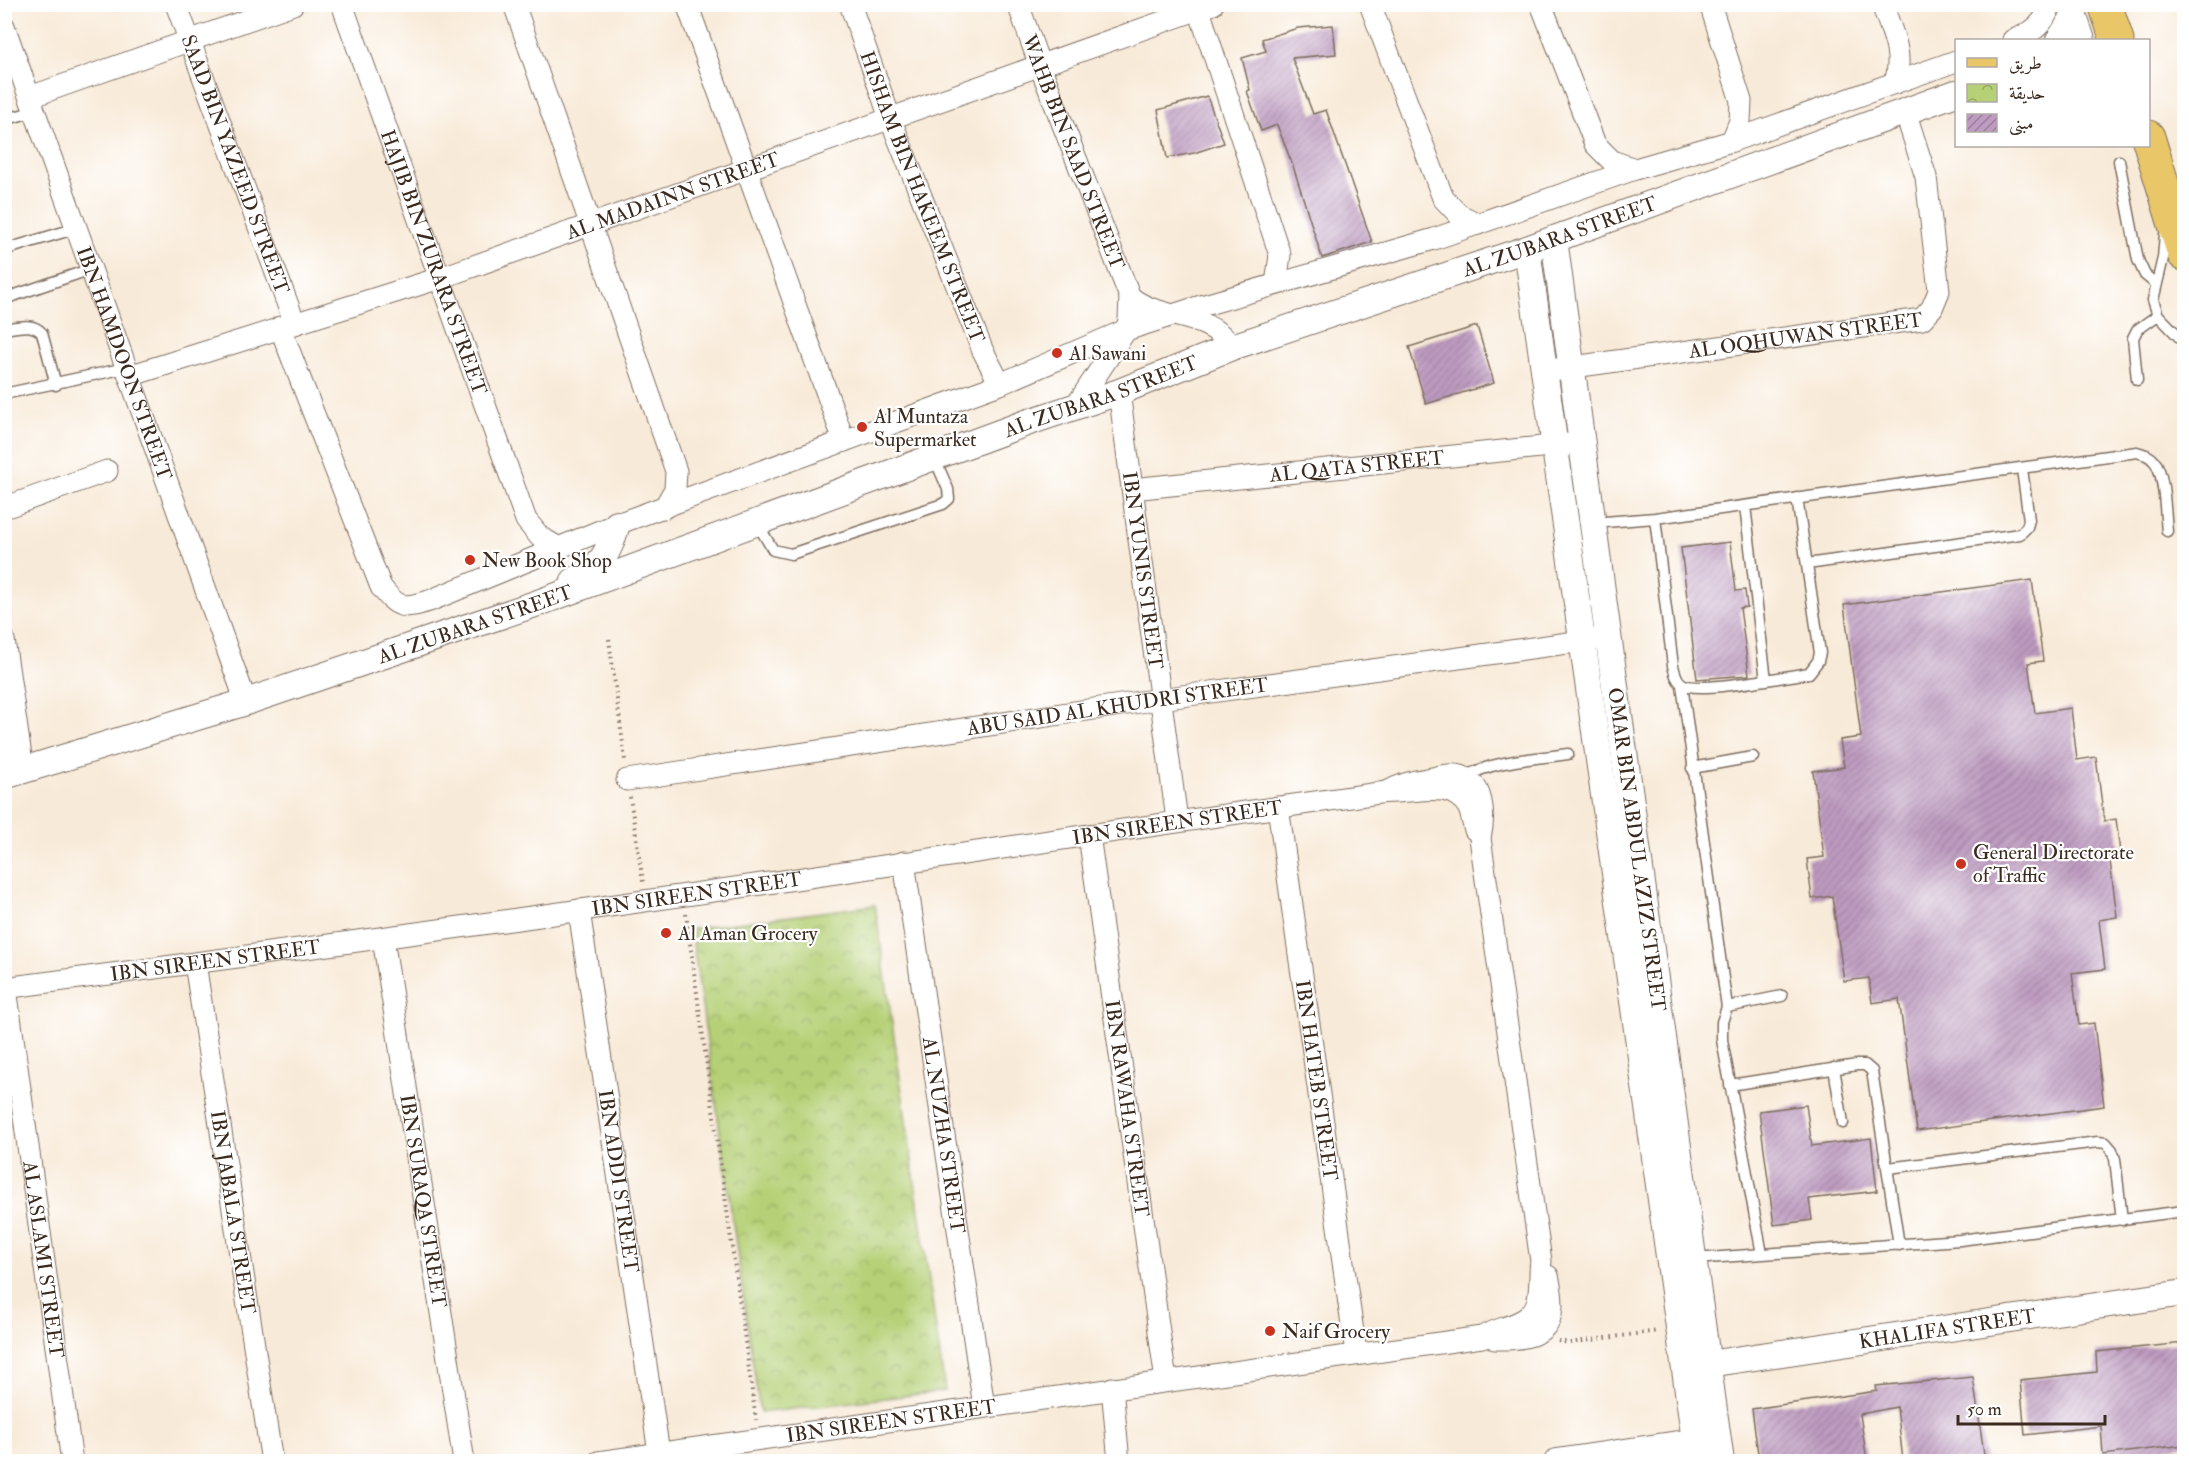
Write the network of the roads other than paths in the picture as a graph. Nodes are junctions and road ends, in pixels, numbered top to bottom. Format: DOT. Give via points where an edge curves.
graph roads {
  1 [pos="176,4"];
  2 [pos="293,4"];
  3 [pos="342,4"];
  4 [pos="514,4"];
  5 [pos="687,4"];
  6 [pos="850,4"];
  7 [pos="1018,4"];
  8 [pos="1370,4"];
  9 [pos="1541,4"];
  10 [pos="1710,4"];
  11 [pos="1882,4"];
  12 [pos="2050,4"];
  13 [pos="2105,4"];
  14 [pos="1203,6"];
  15 [pos="2077,21"];
  16 [pos="4,26"];
  17 [pos="2015,39"];
  18 [pos="2060,39"];
  19 [pos="2117,39"];
  20 [pos="189,41"];
  21 [pos="1955,61"];
  22 [pos="1040,66"];
  23 [pos="1895,83"];
  24 [pos="1955,93"];
  25 [pos="1741,101"];
  26 [pos="33,104"];
  27 [pos="1905,111"];
  28 [pos="890,118"];
  29 [pos="4,120"];
  30 [pos="1780,124"];
  31 [pos="1732,141"];
  32 [pos="2150,143"];
  33 [pos="2119,161"];
  34 [pos="747,169"];
  35 [pos="1635,169"];
  36 [pos="2161,177"];
  37 [pos="1443,198"];
  38 [pos="592,224"];
  39 [pos="1478,224"];
  40 [pos="76,228"];
  41 [pos="1554,238"];
  42 [pos="1434,239"];
  43 [pos="1527,249"];
  44 [pos="4,250"];
  45 [pos="2184,254"];
  46 [pos="91,269"];
  47 [pos="440,278"];
  48 [pos="1276,284"];
  49 [pos="2156,284"];
  50 [pos="1130,297"];
  51 [pos="4,298"];
  52 [pos="1172,315"];
  53 [pos="2158,315"];
  54 [pos="287,325"];
  55 [pos="5,328"];
  56 [pos="1126,330"];
  57 [pos="2184,342"];
  58 [pos="1232,347"];
  59 [pos="1572,368"];
  60 [pos="1544,371"];
  61 [pos="128,372"];
  62 [pos="2137,380"];
  63 [pos="1000,384"];
  64 [pos="56,385"];
  65 [pos="1119,392"];
  66 [pos="4,394"];
  67 [pos="1076,406"];
  68 [pos="844,441"];
  69 [pos="1582,442"];
  70 [pos="1554,446"];
  71 [pos="934,457"];
  72 [pos="2022,469"];
  73 [pos="107,471"];
  74 [pos="1132,489"];
  75 [pos="1797,498"];
  76 [pos="1745,506"];
  77 [pos="4,508"];
  78 [pos="664,508"];
  79 [pos="1655,518"];
  80 [pos="526,520"];
  81 [pos="757,523"];
  82 [pos="617,524"];
  83 [pos="1579,524"];
  84 [pos="2167,531"];
  85 [pos="559,548"];
  86 [pos="519,564"];
  87 [pos="1807,564"];
  88 [pos="381,588"];
  89 [pos="538,603"];
  90 [pos="1609,638"];
  91 [pos="4,640"];
  92 [pos="1582,641"];
  93 [pos="1766,680"];
  94 [pos="1682,686"];
  95 [pos="1160,699"];
  96 [pos="246,702"];
  97 [pos="10,713"];
  98 [pos="1568,754"];
  99 [pos="1753,757"];
  100 [pos="1692,768"];
  101 [pos="14,773"];
  102 [pos="1464,777"];
  103 [pos="627,780"];
  104 [pos="1388,792"];
  105 [pos="1278,807"];
  106 [pos="1177,820"];
  107 [pos="1089,835"];
  108 [pos="1480,838"];
  109 [pos="904,862"];
  110 [pos="579,910"];
  111 [pos="383,938"];
  112 [pos="195,963"];
  113 [pos="5,988"];
  114 [pos="1782,996"];
  115 [pos="1727,1006"];
  116 [pos="1834,1068"];
  117 [pos="1730,1085"];
  118 [pos="1843,1123"];
  119 [pos="1888,1168"];
  120 [pos="2184,1211"];
  121 [pos="2122,1220"];
  122 [pos="1899,1245"];
  123 [pos="1762,1254"];
  124 [pos="1694,1259"];
  125 [pos="1541,1261"];
  126 [pos="2184,1293"];
  127 [pos="1482,1336"];
  128 [pos="1356,1353"];
  129 [pos="1708,1364"];
  130 [pos="1167,1381"];
  131 [pos="1112,1388"];
  132 [pos="984,1407"];
  133 [pos="1708,1451"];
  134 [pos="659,1453"];
  135 [pos="72,1461"];
  136 [pos="272,1461"];
  137 [pos="464,1461"];
  138 [pos="598,1461"];
  139 [pos="1119,1461"];
  140 [pos="1557,1461"];
  1 -- 20 [label="street, SAAD BIN YAZEED STREET"];
  2 -- 20 [label="street"];
  3 -- 47 [label="street, HAJIB BIN ZURARA STREET"];
  4 -- 38 [label="street"];
  5 -- 34 [label="street"];
  6 -- 28 [label="street, HISHAM BIN HAKEEM STREET"];
  7 -- 22 [label="street, WAHB BIN SAAD STREET"];
  8 -- 37 [label="street"];
  9 -- 35 [label="street" via="1595,144 1612,161"];
  10 -- 25 [label="street"];
  11 -- 23 [label="street" via="1899,51"];
  12 -- 17 [label="street" via="2048,15 2035,30"];
  13 -- 19 [label="main road"];
  14 -- 22 [label="street, AL MADAINN STREET"];
  14 -- 48 [label="street" via="1280,255"];
  15 -- 18 [label="street"];
  16 -- 26 [label="street, IBN HAMDOON STREET"];
  20 -- 26 [label="street"];
  20 -- 54 [label="street, SAAD BIN YAZEED STREET"];
  21 -- 23 [label="street, AL ZUBARA STREET"];
  22 -- 28 [label="street, AL MADAINN STREET"];
  22 -- 50 [label="street, WAHB BIN SAAD STREET"];
  23 -- 30 [label="street, AL ZUBARA STREET"];
  24 -- 27 [label="street, AL ZUBARA STREET"];
  25 -- 30 [label="street" via="1758,117"];
  25 -- 31 [label="street" via="1740,121"];
  26 -- 29 [label="lane"];
  26 -- 40 [label="street, IBN HAMDOON STREET"];
  27 -- 41 [label="street, AL ZUBARA STREET"];
  27 -- 59 [label="street, AL OQHUWAN STREET" via="1926,177 1939,291 1922,320"];
  28 -- 34 [label="street, AL MADAINN STREET"];
  28 -- 63 [label="street, HISHAM BIN HAKEEM STREET" via="982,349"];
  30 -- 31 [label="street, AL ZUBARA STREET"];
  31 -- 35 [label="street, AL ZUBARA STREET"];
  32 -- 36 [label="main road"];
  33 -- 49 [label="lane" via="2138,260 2145,275"];
  34 -- 38 [label="street, AL MADAINN STREET"];
  34 -- 68 [label="street"];
  35 -- 39 [label="street, AL ZUBARA STREET"];
  36 -- 45 [label="main road"];
  36 -- 49 [label="lane" via="2166,218 2163,258"];
  37 -- 39 [label="street" via="1458,214"];
  37 -- 42 [label="street" via="1442,219"];
  38 -- 47 [label="street, AL MADAINN STREET"];
  38 -- 78 [label="street" via="676,471 675,489"];
  39 -- 42 [label="street, AL ZUBARA STREET"];
  40 -- 44 [label="lane"];
  40 -- 46 [label="street, IBN HAMDOON STREET"];
  41 -- 43 [label="street, AL ZUBARA STREET"];
  41 -- 59 [label="street, OMAR BIN ABDUL AZIZ STREET"];
  42 -- 48 [label="street, AL ZUBARA STREET"];
  43 -- 58 [label="street, AL ZUBARA STREET"];
  43 -- 60 [label="street, OMAR BIN ABDUL AZIZ STREET"];
  46 -- 51 [label="lane"];
  46 -- 61 [label="street, IBN HAMDOON STREET"];
  47 -- 54 [label="street, AL MADAINN STREET"];
  47 -- 80 [label="street, HAJIB BIN ZURARA STREET"];
  48 -- 52 [label="street, AL ZUBARA STREET"];
  49 -- 53 [label="lane" via="2153,300"];
  50 -- 52 [label="street" via="1150,309"];
  50 -- 56 [label="street, WAHB BIN SAAD STREET"];
  52 -- 56 [label="street, AL ZUBARA STREET"];
  52 -- 58 [label="street" via="1211,326"];
  53 -- 57 [label="lane"];
  53 -- 62 [label="lane" via="2135,334"];
  54 -- 61 [label="street, AL MADAINN STREET"];
  54 -- 88 [label="street, SAAD BIN YAZEED STREET"];
  55 -- 64 [label="lane" via="39,329"];
  56 -- 63 [label="street, AL ZUBARA STREET"];
  56 -- 67 [label="street, WAHB BIN SAAD STREET"];
  58 -- 65 [label="street, AL ZUBARA STREET"];
  59 -- 60 [label="street, AL OQHUWAN STREET"];
  59 -- 69 [label="street, OMAR BIN ABDUL AZIZ STREET"];
  60 -- 70 [label="street, OMAR BIN ABDUL AZIZ STREET"];
  61 -- 64 [label="lane"];
  61 -- 96 [label="street, IBN HAMDOON STREET"];
  63 -- 68 [label="street, AL ZUBARA STREET"];
  64 -- 66 [label="lane"];
  65 -- 67 [label="street, AL ZUBARA STREET"];
  65 -- 74 [label="street, IBN YUNIS STREET"];
  67 -- 71 [label="street, AL ZUBARA STREET"];
  68 -- 78 [label="street, AL ZUBARA STREET"];
  69 -- 70 [label="street, AL QATA STREET"];
  69 -- 83 [label="street, OMAR BIN ABDUL AZIZ STREET"];
  70 -- 74 [label="street, AL QATA STREET"];
  70 -- 83 [label="street, OMAR BIN ABDUL AZIZ STREET"];
  71 -- 81 [label="street, AL ZUBARA STREET"];
  71 -- 81 [label="lane" via="948,489 949,499 943,504 791,554 773,550"];
  72 -- 75 [label="lane"];
  72 -- 84 [label="lane" via="2127,453 2147,455 2160,470"];
  72 -- 87 [label="lane" via="2029,520 2020,534"];
  73 -- 77 [label="street"];
  74 -- 95 [label="street, IBN YUNIS STREET"];
  75 -- 76 [label="lane"];
  75 -- 87 [label="lane"];
  76 -- 79 [label="lane"];
  76 -- 93 [label="lane"];
  78 -- 82 [label="street, AL ZUBARA STREET"];
  79 -- 83 [label="lane"];
  79 -- 94 [label="lane" via="1673,666"];
  80 -- 85 [label="street, HAJIB BIN ZURARA STREET" via="540,537"];
  80 -- 86 [label="street, HAJIB BIN ZURARA STREET"];
  81 -- 89 [label="street, AL ZUBARA STREET"];
  82 -- 85 [label="street, AL ZUBARA STREET"];
  82 -- 89 [label="street" via="607,555 594,569"];
  83 -- 90 [label="street, OMAR BIN ABDUL AZIZ STREET"];
  83 -- 92 [label="street, OMAR BIN ABDUL AZIZ STREET"];
  85 -- 86 [label="street, AL ZUBARA STREET"];
  86 -- 88 [label="street, AL ZUBARA STREET" via="407,608 392,602"];
  87 -- 93 [label="lane" via="1818,661 1809,673"];
  89 -- 96 [label="street, AL ZUBARA STREET"];
  90 -- 92 [label="street, ABU SAID AL KHUDRI STREET"];
  90 -- 124 [label="street, OMAR BIN ABDUL AZIZ STREET"];
  91 -- 97 [label="street"];
  92 -- 95 [label="street, ABU SAID AL KHUDRI STREET"];
  92 -- 133 [label="street, OMAR BIN ABDUL AZIZ STREET" via="1679,1328"];
  93 -- 94 [label="lane"];
  94 -- 100 [label="lane"];
  95 -- 103 [label="street, ABU SAID AL KHUDRI STREET"];
  95 -- 106 [label="street, IBN YUNIS STREET"];
  96 -- 101 [label="street, AL ZUBARA STREET"];
  97 -- 101 [label="street"];
  98 -- 102 [label="lane" via="1498,764"];
  99 -- 100 [label="lane"];
  100 -- 115 [label="lane"];
  102 -- 104 [label="street, IBN SIREEN STREET" via="1449,775 1406,783"];
  102 -- 108 [label="street, IBN SIREEN STREET" via="1480,797"];
  104 -- 105 [label="street, IBN SIREEN STREET"];
  104 -- 108 [label="street, IBN SIREEN STREET" via="1443,789 1457,795 1467,805"];
  105 -- 106 [label="street, IBN SIREEN STREET"];
  105 -- 128 [label="street, IBN HATEB STREET"];
  106 -- 107 [label="street, IBN SIREEN STREET"];
  107 -- 109 [label="street, IBN SIREEN STREET"];
  107 -- 130 [label="street, IBN RAWAHA STREET"];
  108 -- 125 [label="street, IBN SIREEN STREET"];
  109 -- 110 [label="street, IBN SIREEN STREET"];
  109 -- 132 [label="street, AL NUZHA STREET"];
  110 -- 111 [label="street, IBN SIREEN STREET"];
  110 -- 134 [label="street, IBN ADDI STREET"];
  111 -- 112 [label="street, IBN SIREEN STREET"];
  111 -- 137 [label="street, IBN SURAQA STREET"];
  112 -- 113 [label="street, IBN SIREEN STREET"];
  112 -- 136 [label="street, IBN JABALA STREET"];
  113 -- 135 [label="street, AL ASLAMI STREET"];
  114 -- 115 [label="lane"];
  115 -- 117 [label="lane" via="1722,1040"];
  116 -- 117 [label="lane"];
  116 -- 118 [label="lane"];
  116 -- 119 [label="lane" via="1865,1065 1872,1071"];
  117 -- 123 [label="lane"];
  119 -- 121 [label="lane" via="2106,1143 2115,1159"];
  119 -- 122 [label="lane"];
  120 -- 121 [label="lane"];
  121 -- 122 [label="lane"];
  122 -- 123 [label="lane"];
  123 -- 124 [label="lane"];
  124 -- 129 [label="street, OMAR BIN ABDUL AZIZ STREET"];
  125 -- 127 [label="street, IBN SIREEN STREET" via="1539,1298 1534,1311 1523,1321"];
  125 -- 127 [label="street, IBN SIREEN STREET" via="1553,1308 1549,1322 1534,1335 1495,1340"];
  126 -- 129 [label="street, KHALIFA STREET"];
  127 -- 128 [label="street, IBN SIREEN STREET"];
  128 -- 130 [label="street, IBN SIREEN STREET"];
  129 -- 133 [label="street, OMAR BIN ABDUL AZIZ STREET"];
  130 -- 131 [label="street, IBN SIREEN STREET"];
  131 -- 132 [label="street, IBN SIREEN STREET"];
  131 -- 139 [label="street"];
  132 -- 134 [label="street, IBN SIREEN STREET"];
  133 -- 140 [label="street"];
  134 -- 138 [label="street, IBN SIREEN STREET"];
}
